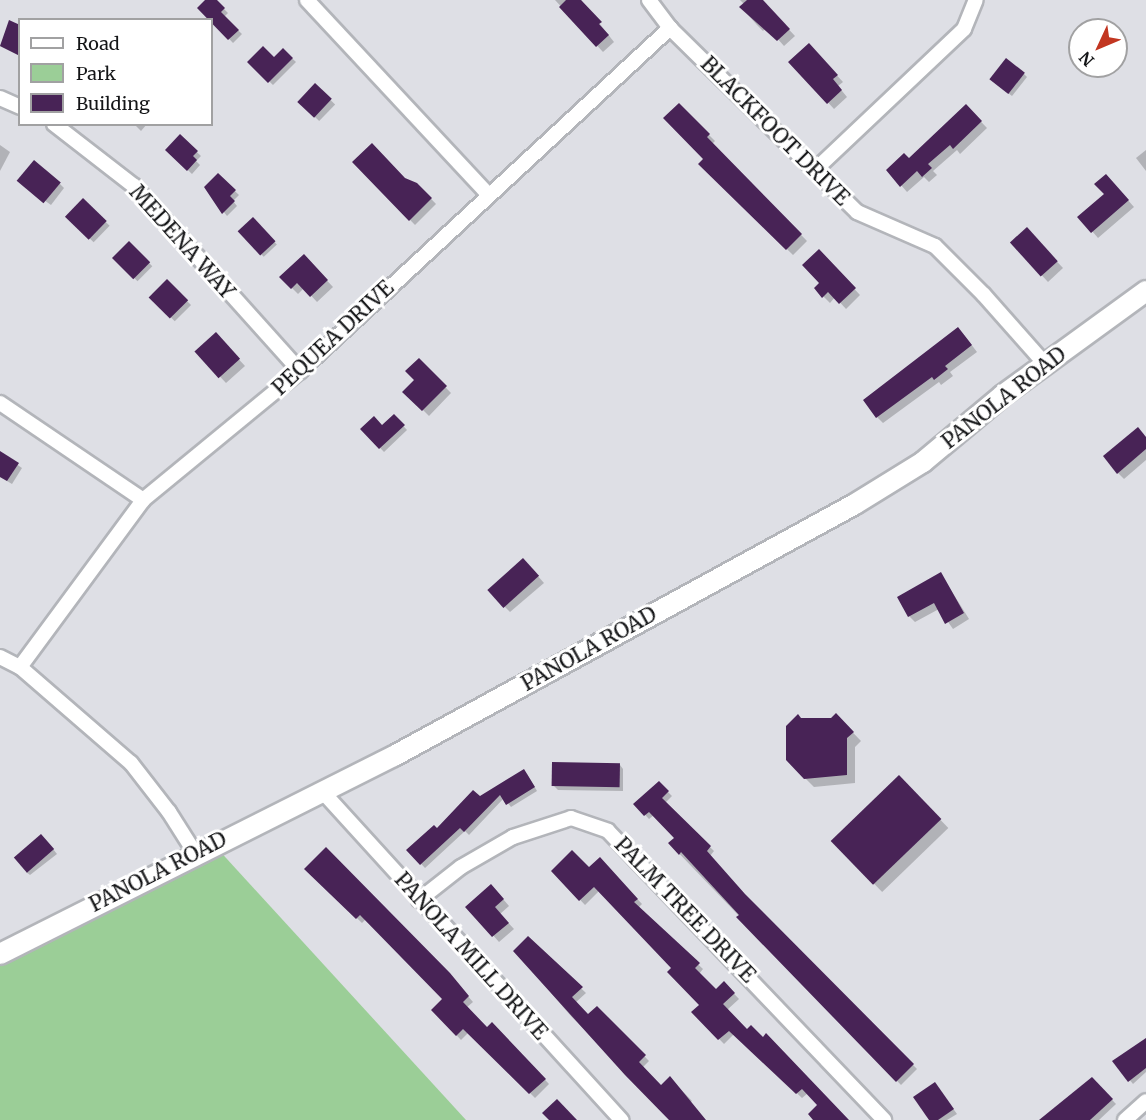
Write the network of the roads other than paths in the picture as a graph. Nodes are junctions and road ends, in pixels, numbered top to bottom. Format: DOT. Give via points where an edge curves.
graph roads {
  1 [pos="307,0"];
  2 [pos="649,0"];
  3 [pos="976,0"];
  4 [pos="670,28"];
  5 [pos="0,98"];
  6 [pos="18,106"];
  7 [pos="57,126"];
  8 [pos="815,170"];
  9 [pos="488,194"];
  10 [pos="1146,291"];
  11 [pos="1046,365"];
  12 [pos="300,371"];
  13 [pos="0,403"];
  14 [pos="143,500"];
  15 [pos="0,657"];
  16 [pos="20,667"];
  17 [pos="322,791"];
  18 [pos="195,853"];
  19 [pos="419,900"];
  20 [pos="0,954"];
  21 [pos="1146,1101"];
  22 [pos="621,1120"];
  23 [pos="884,1120"];
  24 [pos="1125,1120"];
  1 -- 9 [label="street"];
  2 -- 4 [label="street, BLACKFOOT DRIVE"];
  3 -- 8 [label="street" via="964,28"];
  4 -- 8 [label="street, BLACKFOOT DRIVE"];
  4 -- 9 [label="street, PEQUEA DRIVE"];
  5 -- 6 [label="street"];
  7 -- 12 [label="street, MEDENA WAY" via="134,186"];
  8 -- 11 [label="street, BLACKFOOT DRIVE" via="857,212 935,246"];
  9 -- 12 [label="street, PEQUEA DRIVE"];
  10 -- 11 [label="main road, PANOLA ROAD"];
  11 -- 17 [label="main road, PANOLA ROAD" via="923,462 855,504 394,756"];
  12 -- 14 [label="street, PEQUEA DRIVE"];
  13 -- 14 [label="street"];
  14 -- 16 [label="street, PEQUEA DRIVE"];
  15 -- 16 [label="street"];
  16 -- 18 [label="street" via="131,763"];
  17 -- 18 [label="main road, PANOLA ROAD"];
  17 -- 19 [label="street, PANOLA MILL DRIVE"];
  18 -- 20 [label="main road, PANOLA ROAD"];
  19 -- 22 [label="street, PANOLA MILL DRIVE"];
  19 -- 23 [label="street, PALM TREE DRIVE" via="461,867 513,837 572,818 608,831"];
  21 -- 24 [label="street"];
}
